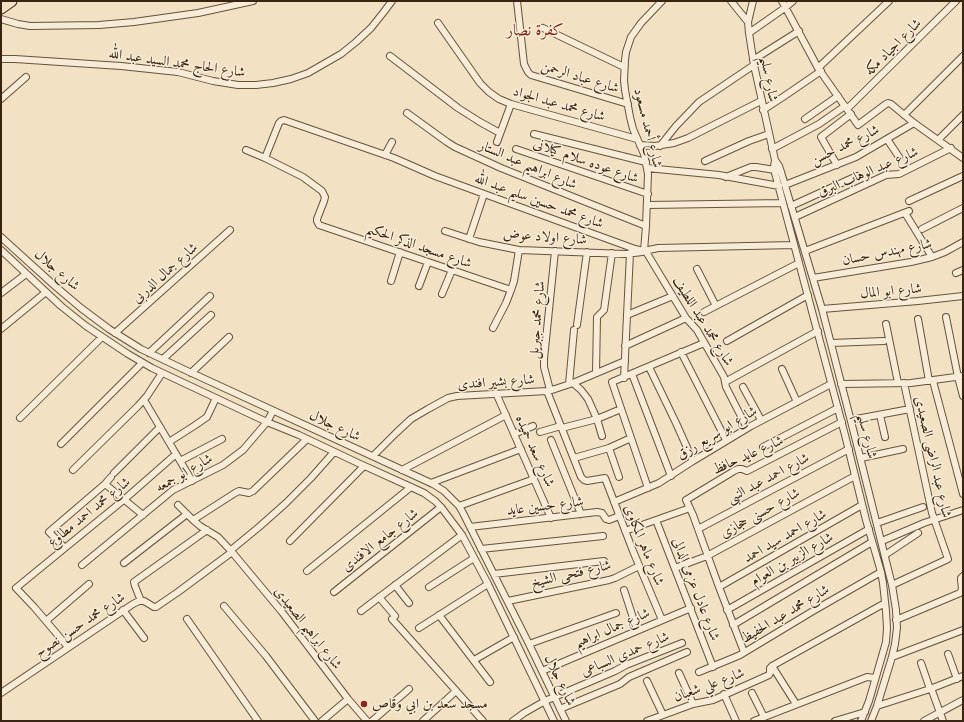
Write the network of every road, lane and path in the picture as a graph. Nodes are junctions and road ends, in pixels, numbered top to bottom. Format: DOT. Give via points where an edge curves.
graph roads {
  1 [pos="11,1"];
  2 [pos="253,1"];
  3 [pos="392,1"];
  4 [pos="517,1"];
  5 [pos="662,1"];
  6 [pos="731,1"];
  7 [pos="753,1"];
  8 [pos="782,1"];
  9 [pos="793,1"];
  10 [pos="889,1"];
  11 [pos="956,1"];
  12 [pos="786,7"];
  13 [pos="1,8"];
  14 [pos="1,19"];
  15 [pos="748,22"];
  16 [pos="438,23"];
  17 [pos="543,28"];
  18 [pos="799,32"];
  19 [pos="749,33"];
  20 [pos="390,56"];
  21 [pos="963,56"];
  22 [pos="1,59"];
  23 [pos="753,63"];
  24 [pos="624,67"];
  25 [pos="820,70"];
  26 [pos="26,77"];
  27 [pos="838,96"];
  28 [pos="1,99"];
  29 [pos="761,101"];
  30 [pos="511,104"];
  31 [pos="628,104"];
  32 [pos="763,110"];
  33 [pos="848,110"];
  34 [pos="407,113"];
  35 [pos="904,115"];
  36 [pos="963,115"];
  37 [pos="805,119"];
  38 [pos="914,123"];
  39 [pos="500,133"];
  40 [pos="534,134"];
  41 [pos="769,134"];
  42 [pos="887,139"];
  43 [pos="938,140"];
  44 [pos="392,142"];
  45 [pos="497,142"];
  46 [pos="638,142"];
  47 [pos="660,146"];
  48 [pos="951,148"];
  49 [pos="516,149"];
  50 [pos="772,149"];
  51 [pos="246,150"];
  52 [pos="385,155"];
  53 [pos="899,157"];
  54 [pos="265,158"];
  55 [pos="963,158"];
  56 [pos="775,160"];
  57 [pos="705,161"];
  58 [pos="646,165"];
  59 [pos="837,165"];
  60 [pos="774,170"];
  61 [pos="857,176"];
  62 [pos="963,176"];
  63 [pos="726,177"];
  64 [pos="782,185"];
  65 [pos="484,194"];
  66 [pos="648,194"];
  67 [pos="909,201"];
  68 [pos="783,203"];
  69 [pos="648,205"];
  70 [pos="791,206"];
  71 [pos="963,208"];
  72 [pos="795,217"];
  73 [pos="646,226"];
  74 [pos="922,229"];
  75 [pos="230,230"];
  76 [pos="445,231"];
  77 [pos="1,237"];
  78 [pos="469,238"];
  79 [pos="963,242"];
  80 [pos="794,245"];
  81 [pos="1,250"];
  82 [pos="519,250"];
  83 [pos="644,250"];
  84 [pos="556,251"];
  85 [pos="805,251"];
  86 [pos="400,252"];
  87 [pos="587,252"];
  88 [pos="612,253"];
  89 [pos="630,253"];
  90 [pos="932,257"];
  91 [pos="428,262"];
  92 [pos="799,263"];
  93 [pos="697,269"];
  94 [pos="452,270"];
  95 [pos="963,270"];
  96 [pos="956,273"];
  97 [pos="26,274"];
  98 [pos="813,278"];
  99 [pos="391,281"];
  100 [pos="419,286"];
  101 [pos="511,290"];
  102 [pos="46,292"];
  103 [pos="1,294"];
  104 [pos="442,294"];
  105 [pos="808,295"];
  106 [pos="210,296"];
  107 [pos="673,296"];
  108 [pos="963,296"];
  109 [pos="76,303"];
  110 [pos="716,306"];
  111 [pos="822,309"];
  112 [pos="68,312"];
  113 [pos="704,312"];
  114 [pos="211,315"];
  115 [pos="627,315"];
  116 [pos="946,317"];
  117 [pos="686,318"];
  118 [pos="918,319"];
  119 [pos="886,324"];
  120 [pos="493,328"];
  121 [pos="1,329"];
  122 [pos="818,331"];
  123 [pos="115,333"];
  124 [pos="229,336"];
  125 [pos="102,337"];
  126 [pos="727,341"];
  127 [pos="884,341"];
  128 [pos="704,343"];
  129 [pos="830,343"];
  130 [pos="625,346"];
  131 [pos="682,352"];
  132 [pos="150,353"];
  133 [pos="163,359"];
  134 [pos="624,361"];
  135 [pos="142,362"];
  136 [pos="648,367"];
  137 [pos="782,369"];
  138 [pos="162,373"];
  139 [pos="190,373"];
  140 [pos="596,373"];
  141 [pos="632,374"];
  142 [pos="960,377"];
  143 [pos="624,378"];
  144 [pos="931,381"];
  145 [pos="725,382"];
  146 [pos="901,383"];
  147 [pos="571,384"];
  148 [pos="831,384"];
  149 [pos="841,384"];
  150 [pos="743,387"];
  151 [pos="548,390"];
  152 [pos="496,393"];
  153 [pos="963,396"];
  154 [pos="216,398"];
  155 [pos="144,400"];
  156 [pos="797,402"];
  157 [pos="838,408"];
  158 [pos="621,409"];
  159 [pos="910,409"];
  160 [pos="273,410"];
  161 [pos="506,415"];
  162 [pos="880,415"];
  163 [pos="20,418"];
  164 [pos="597,419"];
  165 [pos="760,420"];
  166 [pos="851,420"];
  167 [pos="267,422"];
  168 [pos="842,422"];
  169 [pos="533,426"];
  170 [pos="160,427"];
  171 [pos="561,427"];
  172 [pos="747,428"];
  173 [pos="540,432"];
  174 [pos="514,434"];
  175 [pos="602,436"];
  176 [pos="885,437"];
  177 [pos="631,438"];
  178 [pos="222,439"];
  179 [pos="307,439"];
  180 [pos="551,440"];
  181 [pos="726,440"];
  182 [pos="169,442"];
  183 [pos="61,444"];
  184 [pos="763,447"];
  185 [pos="608,448"];
  186 [pos="849,448"];
  187 [pos="521,449"];
  188 [pos="903,449"];
  189 [pos="334,452"];
  190 [pos="176,454"];
  191 [pos="373,456"];
  192 [pos="574,458"];
  193 [pos="861,458"];
  194 [pos="180,460"];
  195 [pos="693,461"];
  196 [pos="364,466"];
  197 [pos="73,470"];
  198 [pos="402,470"];
  199 [pos="671,476"];
  200 [pos="855,476"];
  201 [pos="619,477"];
  202 [pos="605,478"];
  203 [pos="534,479"];
  204 [pos="192,481"];
  205 [pos="431,483"];
  206 [pos="104,484"];
  207 [pos="411,487"];
  208 [pos="648,488"];
  209 [pos="963,494"];
  210 [pos="124,500"];
  211 [pos="614,502"];
  212 [pos="178,504"];
  213 [pos="862,505"];
  214 [pos="459,506"];
  215 [pos="441,507"];
  216 [pos="923,507"];
  217 [pos="690,508"];
  218 [pos="963,511"];
  219 [pos="187,514"];
  220 [pos="581,514"];
  221 [pos="143,515"];
  222 [pos="619,516"];
  223 [pos="551,518"];
  224 [pos="193,520"];
  225 [pos="656,520"];
  226 [pos="934,520"];
  227 [pos="877,523"];
  228 [pos="470,527"];
  229 [pos="698,529"];
  230 [pos="869,529"];
  231 [pos="207,530"];
  232 [pos="625,531"];
  233 [pos="918,533"];
  234 [pos="462,535"];
  235 [pos="603,536"];
  236 [pos="290,541"];
  237 [pos="882,541"];
  238 [pos="872,542"];
  239 [pos="64,548"];
  240 [pos="481,549"];
  241 [pos="231,551"];
  242 [pos="885,555"];
  243 [pos="708,556"];
  244 [pos="474,558"];
  245 [pos="604,561"];
  246 [pos="124,563"];
  247 [pos="82,565"];
  248 [pos="639,566"];
  249 [pos="675,568"];
  250 [pos="307,572"];
  251 [pos="881,572"];
  252 [pos="494,574"];
  253 [pos="963,576"];
  254 [pos="89,584"];
  255 [pos="488,584"];
  256 [pos="892,584"];
  257 [pos="395,585"];
  258 [pos="429,587"];
  259 [pos="718,587"];
  260 [pos="624,590"];
  261 [pos="334,592"];
  262 [pos="379,597"];
  263 [pos="141,601"];
  264 [pos="508,601"];
  265 [pos="409,603"];
  266 [pos="885,603"];
  267 [pos="224,606"];
  268 [pos="691,608"];
  269 [pos="123,610"];
  270 [pos="727,610"];
  271 [pos="361,611"];
  272 [pos="616,613"];
  273 [pos="440,615"];
  274 [pos="186,619"];
  275 [pos="662,620"];
  276 [pos="896,620"];
  277 [pos="46,621"];
  278 [pos="733,625"];
  279 [pos="419,628"];
  280 [pos="637,630"];
  281 [pos="963,630"];
  282 [pos="514,637"];
  283 [pos="144,638"];
  284 [pos="682,642"];
  285 [pos="529,644"];
  286 [pos="68,647"];
  287 [pos="687,652"];
  288 [pos="744,652"];
  289 [pos="948,654"];
  290 [pos="892,657"];
  291 [pos="474,660"];
  292 [pos="921,663"];
  293 [pos="713,666"];
  294 [pos="772,666"];
  295 [pos="542,671"];
  296 [pos="679,672"];
  297 [pos="699,672"];
  298 [pos="875,678"];
  299 [pos="960,678"];
  300 [pos="647,681"];
  301 [pos="490,682"];
  302 [pos="408,689"];
  303 [pos="930,689"];
  304 [pos="456,691"];
  305 [pos="1,693"];
  306 [pos="752,693"];
  307 [pos="724,694"];
  308 [pos="555,697"];
  309 [pos="348,698"];
  310 [pos="963,700"];
  311 [pos="545,701"];
  312 [pos="693,704"];
  313 [pos="796,704"];
  314 [pos="877,706"];
  315 [pos="560,709"];
  316 [pos="865,712"];
  317 [pos="940,712"];
  318 [pos="663,715"];
  319 [pos="764,717"];
  320 [pos="426,720"];
  321 [pos="258,721"];
  322 [pos="315,721"];
  323 [pos="322,721"];
  324 [pos="367,721"];
  325 [pos="372,721"];
  326 [pos="483,721"];
  327 [pos="513,721"];
  328 [pos="554,721"];
  329 [pos="566,721"];
  330 [pos="647,721"];
  331 [pos="736,721"];
  332 [pos="754,721"];
  333 [pos="835,721"];
  334 [pos="861,721"];
  335 [pos="871,721"];
  336 [pos="924,721"];
  337 [pos="943,721"];
  1 -- 13 [label="highway"];
  2 -- 14 [label="street" via="198,13 99,25 30,26"];
  3 -- 22 [label="street, شارع الحاج محمد السيد عبد الله" via="371,28 341,54 308,73 274,83 238,85 178,72"];
  4 -- 31 [label="street, شارع عباد الرحمن" via="524,64 531,75"];
  5 -- 24 [label="street, شارع أحمد مسعود" via="631,37"];
  6 -- 15 [label="street"];
  7 -- 15 [label="street, شارع سليم"];
  8 -- 12 [label="street"];
  9 -- 12 [label="street"];
  10 -- 25 [label="street"];
  11 -- 33 [label="street, شارع اجياد مكه"];
  12 -- 18 [label="street"];
  12 -- 19 [label="street"];
  15 -- 19 [label="street, شارع سليم"];
  16 -- 30 [label="street, شارع محمد عبد الجواد" via="480,83 499,99"];
  17 -- 24 [label="street"];
  18 -- 23 [label="street"];
  18 -- 25 [label="street"];
  19 -- 23 [label="street, شارع سليم"];
  20 -- 39 [label="street" via="458,108"];
  21 -- 35 [label="street"];
  23 -- 29 [label="street, شارع سليم"];
  23 -- 47 [label="street" via="699,102"];
  24 -- 31 [label="street, شارع أحمد مسعود"];
  25 -- 27 [label="street"];
  25 -- 32 [label="street"];
  26 -- 28 [label="street"];
  27 -- 33 [label="street"];
  27 -- 37 [label="street"];
  29 -- 32 [label="street, شارع سليم"];
  29 -- 47 [label="street, شارع محمد عبد الجواد" via="688,138"];
  30 -- 39 [label="street"];
  30 -- 46 [label="street, شارع محمد عبد الجواد"];
  31 -- 46 [label="street, شارع أحمد مسعود"];
  32 -- 41 [label="street, شارع سليم"];
  33 -- 35 [label="street" via="858,124 888,103"];
  33 -- 50 [label="street"];
  33 -- 59 [label="street" via="821,137"];
  34 -- 73 [label="street, شارع ابراهيم عبد الستار" via="455,147"];
  35 -- 38 [label="street"];
  36 -- 43 [label="street"];
  38 -- 42 [label="street, شارع محمد حسن"];
  38 -- 43 [label="street"];
  39 -- 45 [label="street"];
  40 -- 58 [label="street"];
  41 -- 50 [label="street, شارع سليم"];
  41 -- 57 [label="street"];
  42 -- 53 [label="street"];
  42 -- 59 [label="street, شارع محمد حسن"];
  43 -- 48 [label="street"];
  44 -- 52 [label="street"];
  46 -- 47 [label="street, شارع محمد عبد الجواد"];
  46 -- 58 [label="street, شارع أحمد مسعود"];
  48 -- 55 [label="street"];
  48 -- 72 [label="street, شارع عبد الوهاب البرق" via="899,174 886,175"];
  49 -- 66 [label="street, شارع عوده سلام كيلانى"];
  50 -- 56 [label="street, شارع سليم"];
  51 -- 54 [label="street"];
  52 -- 54 [label="street, شارع محمد حسين سليم عبد الله" via="284,120 279,123"];
  52 -- 65 [label="street, شارع محمد حسين سليم عبد الله"];
  54 -- 86 [label="street, شارع مسجد الذكر الحكيم" via="303,177 322,191 325,197 316,219 319,224"];
  56 -- 60 [label="street, شارع سليم"];
  56 -- 64 [label="street, شارع سليم" via="779,166"];
  58 -- 63 [label="street"];
  58 -- 66 [label="street, شارع أحمد مسعود"];
  59 -- 64 [label="street, شارع محمد حسن"];
  60 -- 63 [label="street" via="751,167"];
  60 -- 64 [label="street, شارع سليم"];
  61 -- 70 [label="street"];
  62 -- 67 [label="street"];
  63 -- 64 [label="street"];
  64 -- 68 [label="street, شارع سليم"];
  64 -- 70 [label="street, شارع سليم"];
  65 -- 78 [label="street"];
  65 -- 83 [label="street, شارع محمد حسين سليم عبد الله" via="635,250"];
  66 -- 69 [label="street, شارع أحمد مسعود"];
  68 -- 69 [label="street"];
  68 -- 80 [label="street, شارع سليم"];
  69 -- 73 [label="street, شارع أحمد مسعود"];
  70 -- 72 [label="street, شارع سليم"];
  71 -- 74 [label="street"];
  72 -- 85 [label="street, شارع سليم"];
  73 -- 83 [label="street, شارع أحمد مسعود"];
  75 -- 123 [label="street, شارع جمال الدربى"];
  76 -- 78 [label="street, شارع اولاد عوض"];
  77 -- 109 [label="street, شارع جلال"];
  78 -- 82 [label="street, شارع اولاد عوض"];
  79 -- 90 [label="street, شارع مهندس حسان"];
  80 -- 83 [label="street, شارع محمد حسين سليم عبد الله"];
  80 -- 92 [label="street, شارع سليم"];
  81 -- 97 [label="street, شارع جلال"];
  82 -- 84 [label="street, شارع اولاد عوض"];
  82 -- 101 [label="street"];
  83 -- 89 [label="street, شارع اولاد عوض"];
  83 -- 107 [label="street, شارع محمد عبد اللطيف"];
  84 -- 87 [label="street, شارع اولاد عوض"];
  84 -- 151 [label="street, شارع محمد جبريل" via="544,359"];
  85 -- 90 [label="street" via="907,212"];
  85 -- 98 [label="street, شارع سليم"];
  86 -- 91 [label="street, شارع مسجد الذكر الحكيم"];
  86 -- 99 [label="street"];
  87 -- 88 [label="street, شارع اولاد عوض"];
  87 -- 147 [label="street"];
  88 -- 89 [label="street, شارع اولاد عوض"];
  88 -- 140 [label="street" via="604,310 597,317"];
  89 -- 115 [label="street"];
  90 -- 98 [label="street, شارع مهندس حسان"];
  91 -- 94 [label="street, شارع مسجد الذكر الحكيم"];
  91 -- 100 [label="street"];
  92 -- 105 [label="street, شارع سليم"];
  92 -- 110 [label="street"];
  93 -- 110 [label="street"];
  94 -- 101 [label="street, شارع مسجد الذكر الحكيم"];
  94 -- 104 [label="street"];
  95 -- 96 [label="street"];
  97 -- 102 [label="street, شارع جلال"];
  97 -- 103 [label="street"];
  98 -- 111 [label="street, شارع سليم"];
  101 -- 120 [label="street"];
  102 -- 112 [label="street, شارع جلال"];
  102 -- 121 [label="street"];
  105 -- 122 [label="street, شارع سليم"];
  105 -- 126 [label="street"];
  106 -- 132 [label="street"];
  107 -- 115 [label="street"];
  107 -- 117 [label="street, شارع محمد عبد اللطيف"];
  108 -- 111 [label="street, شارع ابو المال"];
  109 -- 112 [label="street"];
  109 -- 123 [label="street, شارع جلال"];
  110 -- 113 [label="street"];
  111 -- 129 [label="street, شارع سليم"];
  112 -- 125 [label="street, شارع جلال"];
  114 -- 133 [label="street"];
  115 -- 130 [label="street"];
  116 -- 142 [label="street"];
  117 -- 128 [label="street, شارع محمد عبد اللطيف"];
  117 -- 130 [label="street"];
  118 -- 144 [label="street"];
  119 -- 146 [label="street, شارع عبد الراضى الصعيدى"];
  122 -- 145 [label="street"];
  122 -- 148 [label="street, شارع سليم"];
  123 -- 132 [label="street, شارع جلال"];
  124 -- 139 [label="street"];
  125 -- 135 [label="street, شارع جلال"];
  125 -- 163 [label="street"];
  127 -- 129 [label="street"];
  128 -- 131 [label="street"];
  128 -- 145 [label="street, شارع محمد عبد اللطيف"];
  129 -- 149 [label="street, شارع سليم"];
  130 -- 134 [label="street"];
  131 -- 136 [label="street"];
  131 -- 181 [label="street"];
  132 -- 133 [label="street, شارع جلال"];
  133 -- 139 [label="street, شارع جلال"];
  134 -- 140 [label="street, شارع بشير افندى"];
  134 -- 143 [label="street"];
  135 -- 138 [label="street, شارع جلال"];
  135 -- 183 [label="street"];
  136 -- 141 [label="street"];
  136 -- 195 [label="street"];
  137 -- 156 [label="street"];
  138 -- 154 [label="street, شارع جلال"];
  138 -- 155 [label="street"];
  139 -- 160 [label="street, شارع جلال"];
  140 -- 147 [label="street, شارع بشير افندى"];
  141 -- 143 [label="street"];
  141 -- 199 [label="street"];
  142 -- 144 [label="street"];
  142 -- 153 [label="street"];
  143 -- 158 [label="street" via="612,382"];
  144 -- 146 [label="street"];
  144 -- 209 [label="street"];
  145 -- 172 [label="street, شارع محمد عبد اللطيف"];
  146 -- 149 [label="street"];
  146 -- 159 [label="street, شارع عبد الراضى الصعيدى"];
  147 -- 151 [label="street, شارع بشير افندى"];
  147 -- 164 [label="street" via="581,390 588,399"];
  148 -- 156 [label="street, شارع ابو سريع رزق"];
  148 -- 157 [label="street, شارع سليم"];
  149 -- 166 [label="street, شارع سليم"];
  150 -- 165 [label="street"];
  151 -- 152 [label="street, شارع بشير افندى"];
  151 -- 171 [label="street, شارع محمد جبريل"];
  152 -- 161 [label="street, شارع سعد حميده"];
  152 -- 191 [label="street, شارع بشير افندى" via="448,398 411,419"];
  154 -- 167 [label="street, شارع جلال"];
  154 -- 182 [label="street" via="207,417"];
  155 -- 170 [label="street"];
  155 -- 197 [label="street"];
  156 -- 165 [label="street, شارع ابو سريع رزق"];
  157 -- 168 [label="street, شارع سليم"];
  157 -- 184 [label="street"];
  158 -- 164 [label="street"];
  158 -- 177 [label="street"];
  159 -- 162 [label="street"];
  159 -- 226 [label="street, شارع عبد الراضى الصعيدى"];
  160 -- 167 [label="street, شارع ابو جمعه"];
  160 -- 191 [label="street, شارع جلال"];
  161 -- 174 [label="street, شارع سعد حميده"];
  161 -- 198 [label="street"];
  162 -- 166 [label="street"];
  162 -- 176 [label="street"];
  164 -- 171 [label="street"];
  164 -- 175 [label="street"];
  165 -- 172 [label="street, شارع ابو سريع رزق"];
  166 -- 193 [label="street, شارع سليم"];
  167 -- 179 [label="street, شارع جلال"];
  167 -- 204 [label="street, شارع ابو جمعه" via="243,450 223,465"];
  168 -- 186 [label="street, شارع سليم"];
  168 -- 217 [label="street, شارع عايد حافظ" via="748,471 742,468 734,471 686,500"];
  169 -- 174 [label="street"];
  170 -- 182 [label="street"];
  170 -- 206 [label="street"];
  171 -- 173 [label="street"];
  171 -- 192 [label="street, شارع محمد جبريل"];
  172 -- 181 [label="street, شارع ابو سريع رزق"];
  174 -- 187 [label="street, شارع سعد حميده"];
  177 -- 185 [label="street"];
  177 -- 208 [label="street"];
  178 -- 194 [label="street"];
  179 -- 189 [label="street, شارع جلال"];
  179 -- 224 [label="street" via="253,491 235,492"];
  180 -- 220 [label="street"];
  181 -- 195 [label="street, شارع ابو سريع رزق"];
  182 -- 190 [label="street"];
  185 -- 192 [label="street"];
  185 -- 201 [label="street"];
  186 -- 200 [label="street, شارع سليم"];
  186 -- 229 [label="street, شارع احمد عبد النبى"];
  187 -- 203 [label="street, شارع سعد حميده"];
  187 -- 205 [label="street"];
  188 -- 193 [label="street"];
  189 -- 196 [label="street, شارع جلال"];
  189 -- 241 [label="street, شارع محمد حسن نصوح" via="286,504"];
  190 -- 194 [label="street"];
  190 -- 210 [label="street, شارع محمد احمد مطاوع"];
  191 -- 198 [label="street, شارع جلال"];
  192 -- 202 [label="street, شارع محمد جبريل" via="584,480"];
  193 -- 227 [label="street, شارع سليم"];
  194 -- 204 [label="street"];
  195 -- 199 [label="street, شارع ابو سريع رزق"];
  196 -- 207 [label="street, شارع جلال"];
  196 -- 236 [label="street"];
  198 -- 205 [label="street, شارع جلال"];
  199 -- 208 [label="street, شارع ابو سريع رزق"];
  200 -- 213 [label="street, شارع سليم"];
  200 -- 243 [label="street, شارع حسنى حجازى"];
  202 -- 211 [label="street, شارع ماهر المكاوى"];
  203 -- 214 [label="street"];
  203 -- 223 [label="street, شارع سعد حميده"];
  204 -- 221 [label="street, شارع ابو جمعه" via="174,490"];
  205 -- 214 [label="street, شارع جلال" via="444,491"];
  206 -- 210 [label="street"];
  206 -- 239 [label="street" via="49,532"];
  207 -- 215 [label="street, شارع جلال" via="424,493"];
  207 -- 250 [label="street"];
  208 -- 211 [label="street, شارع ابو سريع رزق"];
  210 -- 221 [label="street"];
  210 -- 239 [label="street, شارع محمد احمد مطاوع"];
  211 -- 222 [label="street, شارع ماهر المكاوى"];
  212 -- 219 [label="street, شارع ابراهيم الصعيدى"];
  213 -- 230 [label="street, شارع سليم"];
  213 -- 259 [label="street, شارع احمد سيد احمد"];
  214 -- 228 [label="street, شارع جلال"];
  215 -- 234 [label="street, شارع جلال"];
  215 -- 261 [label="street, شارع جامع الافندى"];
  216 -- 227 [label="street"];
  217 -- 225 [label="street"];
  217 -- 229 [label="street"];
  218 -- 226 [label="street"];
  219 -- 224 [label="street, شارع ابراهيم الصعيدى"];
  219 -- 246 [label="street"];
  220 -- 222 [label="street, شارع حسين عايد" via="602,513 609,520"];
  220 -- 223 [label="street, شارع حسين عايد"];
  221 -- 247 [label="street, شارع ابو جمعه"];
  222 -- 232 [label="street, شارع ماهر المكاوى"];
  223 -- 228 [label="street, شارع حسين عايد"];
  224 -- 231 [label="street, شارع ابراهيم الصعيدى"];
  225 -- 232 [label="street"];
  225 -- 249 [label="street, شارع عادل عزمى الدالى"];
  226 -- 237 [label="street"];
  226 -- 256 [label="street, شارع عبد الراضى الصعيدى" via="948,559"];
  227 -- 237 [label="street, شارع سليم"];
  228 -- 240 [label="street, شارع جلال"];
  229 -- 243 [label="street"];
  230 -- 238 [label="street, شارع سليم"];
  230 -- 270 [label="street, شارع الزبير بن العوام"];
  231 -- 241 [label="street, شارع ابراهيم الصعيدى"];
  231 -- 263 [label="street" via="134,582"];
  232 -- 248 [label="street, شارع ماهر المكاوى"];
  233 -- 242 [label="street"];
  234 -- 244 [label="street, شارع جلال"];
  234 -- 257 [label="street"];
  235 -- 240 [label="street"];
  237 -- 242 [label="street, شارع سليم"];
  238 -- 251 [label="street, شارع سليم"];
  238 -- 278 [label="street"];
  239 -- 277 [label="street, شارع محمد احمد مطاوع" via="16,588"];
  240 -- 252 [label="street, شارع جلال"];
  241 -- 263 [label="street, شارع محمد حسن نصوح" via="156,607"];
  241 -- 309 [label="street, شارع ابراهيم الصعيدى"];
  242 -- 256 [label="street, شارع سليم"];
  243 -- 249 [label="street, شارع حسنى حجازى"];
  243 -- 259 [label="street"];
  244 -- 255 [label="street, شارع جلال"];
  244 -- 258 [label="street"];
  245 -- 252 [label="street"];
  248 -- 264 [label="street, شارع فتحى الشيخ" via="609,580"];
  248 -- 275 [label="street, شارع ماهر المكاوى"];
  249 -- 268 [label="street, شارع عادل عزمى الدالى"];
  251 -- 266 [label="street, شارع سليم"];
  251 -- 288 [label="street, شارع محمد عبد الحفيظ"];
  252 -- 264 [label="street, شارع جلال"];
  253 -- 276 [label="street" via="960,593"];
  254 -- 277 [label="street"];
  255 -- 273 [label="street"];
  255 -- 282 [label="street, شارع جلال"];
  256 -- 276 [label="street, شارع سليم"];
  257 -- 262 [label="street"];
  257 -- 265 [label="street"];
  259 -- 270 [label="street"];
  260 -- 280 [label="street"];
  262 -- 271 [label="street"];
  262 -- 304 [label="street" via="393,618"];
  263 -- 269 [label="street, شارع محمد حسن نصوح"];
  264 -- 285 [label="street, شارع جلال"];
  266 -- 294 [label="street, شارع علي شعبان"];
  266 -- 298 [label="street, شارع سليم" via="886,642"];
  267 -- 322 [label="street"];
  268 -- 275 [label="street, شارع جمال ابراهيم"];
  268 -- 293 [label="street, شارع عادل عزمى الدالى"];
  269 -- 283 [label="street"];
  269 -- 286 [label="street, شارع محمد حسن نصوح"];
  270 -- 278 [label="street"];
  272 -- 285 [label="street"];
  273 -- 279 [label="street"];
  273 -- 291 [label="street"];
  274 -- 321 [label="street"];
  275 -- 280 [label="street, شارع جمال ابراهيم"];
  276 -- 290 [label="street, شارع سليم"];
  277 -- 286 [label="street"];
  278 -- 288 [label="street"];
  280 -- 295 [label="street, شارع جمال ابراهيم"];
  281 -- 290 [label="street"];
  282 -- 291 [label="street"];
  282 -- 311 [label="street, شارع جلال"];
  284 -- 308 [label="street, شارع حمدى السباعى"];
  285 -- 295 [label="street, شارع جلال"];
  286 -- 305 [label="street, شارع محمد حسن نصوح"];
  287 -- 315 [label="street"];
  288 -- 293 [label="street, شارع محمد عبد الحفيظ"];
  289 -- 299 [label="street"];
  290 -- 314 [label="street, شارع سليم"];
  291 -- 301 [label="street"];
  292 -- 303 [label="street"];
  293 -- 297 [label="street, شارع محمد عبد الحفيظ"];
  294 -- 307 [label="street, شارع علي شعبان" via="769,675"];
  294 -- 313 [label="street"];
  295 -- 308 [label="street, شارع جلال"];
  296 -- 312 [label="street"];
  298 -- 313 [label="street" via="862,678"];
  298 -- 316 [label="street, شارع سليم"];
  299 -- 303 [label="street"];
  300 -- 318 [label="street"];
  302 -- 325 [label="street"];
  303 -- 314 [label="street"];
  303 -- 317 [label="street"];
  304 -- 320 [label="street"];
  304 -- 326 [label="street"];
  306 -- 319 [label="street"];
  307 -- 312 [label="street, شارع علي شعبان" via="713,700"];
  307 -- 331 [label="street"];
  308 -- 311 [label="street, شارع حمدى السباعى"];
  308 -- 315 [label="street, شارع جلال"];
  309 -- 323 [label="street"];
  309 -- 324 [label="street, شارع ابراهيم الصعيدى"];
  310 -- 317 [label="street"];
  311 -- 327 [label="street, شارع حمدى السباعى"];
  311 -- 328 [label="street, شارع جلال"];
  312 -- 318 [label="street, شارع علي شعبان"];
  313 -- 319 [label="street"];
  314 -- 335 [label="street, شارع سليم"];
  315 -- 329 [label="street, شارع جلال"];
  316 -- 333 [label="street"];
  316 -- 334 [label="street, شارع سليم"];
  317 -- 336 [label="street"];
  317 -- 337 [label="street"];
  318 -- 330 [label="street, شارع علي شعبان"];
  319 -- 332 [label="street"];
}
